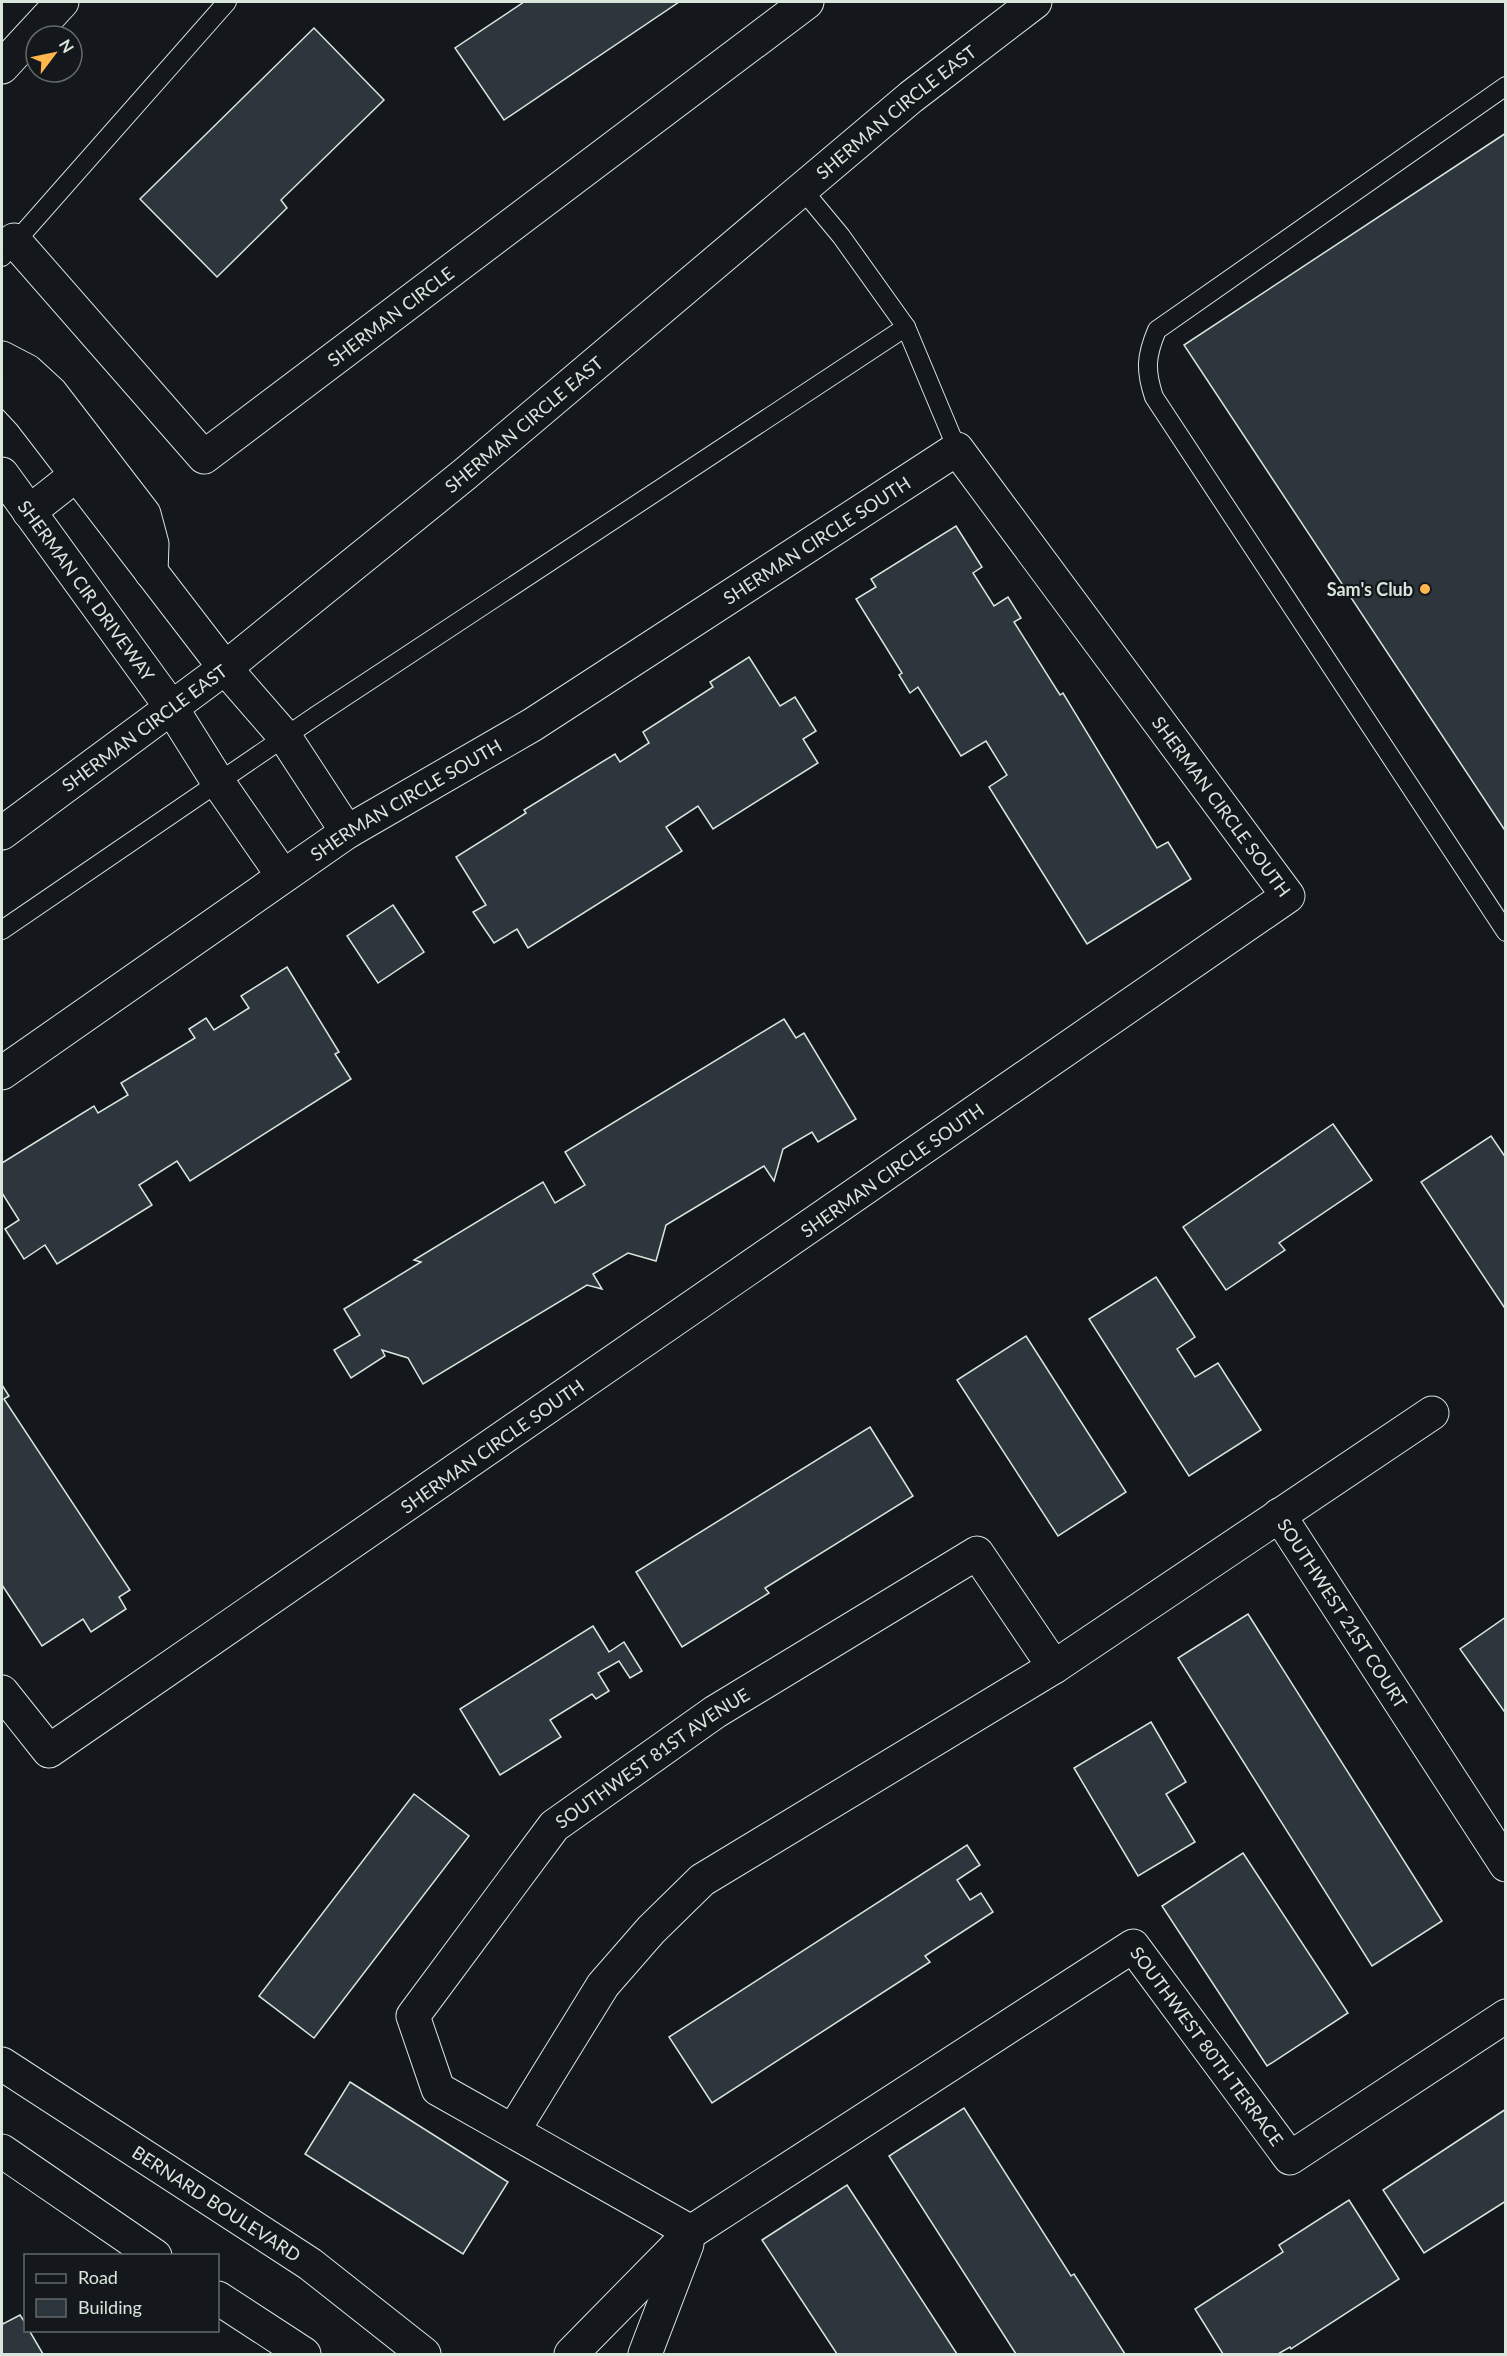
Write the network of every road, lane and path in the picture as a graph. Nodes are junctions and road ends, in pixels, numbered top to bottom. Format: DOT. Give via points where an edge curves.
graph roads {
  1 [pos="62,2"];
  2 [pos="227,2"];
  3 [pos="807,2"];
  4 [pos="1035,2"];
  5 [pos="2,67"];
  6 [pos="1506,86"];
  7 [pos="802,189"];
  8 [pos="8,249"];
  9 [pos="906,327"];
  10 [pos="2,358"];
  11 [pos="2,384"];
  12 [pos="957,449"];
  13 [pos="2,474"];
  14 [pos="76,475"];
  15 [pos="30,512"];
  16 [pos="151,572"];
  17 [pos="225,668"];
  18 [pos="171,707"];
  19 [pos="285,737"];
  20 [pos="218,782"];
  21 [pos="347,832"];
  22 [pos="2,833"];
  23 [pos="283,876"];
  24 [pos="2,930"];
  25 [pos="1506,932"];
  26 [pos="2,1073"];
  27 [pos="1432,1413"];
  28 [pos="1280,1515"];
  29 [pos="1054,1667"];
  30 [pos="2,1692"];
  31 [pos="1506,1865"];
  32 [pos="1506,2016"];
  33 [pos="2,2064"];
  34 [pos="513,2131"];
  35 [pos="2,2151"];
  36 [pos="691,2232"];
  37 [pos="152,2254"];
  38 [pos="219,2299"];
  39 [pos="304,2355"];
  40 [pos="424,2355"];
  41 [pos="571,2355"];
  42 [pos="645,2355"];
  1 -- 5 [label="street"];
  2 -- 8 [label="lane"];
  3 -- 8 [label="street, SHERMAN CIRCLE" via="204,457"];
  4 -- 7 [label="street, SHERMAN CIRCLE EAST" via="911,97"];
  6 -- 25 [label="lane" via="1157,330 1148,351 1148,378 1154,397"];
  7 -- 9 [label="lane"];
  7 -- 17 [label="street, SHERMAN CIRCLE EAST" via="465,474"];
  9 -- 12 [label="lane"];
  9 -- 19 [label="lane"];
  10 -- 16 [label="street" via="27,371 51,393 144,514 152,544"];
  11 -- 14 [label="street"];
  12 -- 21 [label="street, SHERMAN CIRCLE SOUTH" via="532,725"];
  12 -- 30 [label="street, SHERMAN CIRCLE SOUTH" via="1288,896 49,1751"];
  13 -- 15 [label="street, SHERMAN CIR DRIVEWAY"];
  14 -- 15 [label="street"];
  14 -- 16 [label="street"];
  15 -- 18 [label="street, SHERMAN CIR DRIVEWAY"];
  16 -- 17 [label="street"];
  17 -- 18 [label="street, SHERMAN CIRCLE EAST"];
  17 -- 19 [label="street"];
  18 -- 20 [label="street, SHERMAN CIR DRIVEWAY"];
  18 -- 22 [label="street, SHERMAN CIRCLE EAST"];
  19 -- 20 [label="lane"];
  19 -- 21 [label="street"];
  20 -- 23 [label="street, SHERMAN CIR DRIVEWAY"];
  20 -- 24 [label="lane"];
  21 -- 23 [label="street, SHERMAN CIRCLE SOUTH"];
  23 -- 26 [label="street, SHERMAN CIRCLE SOUTH"];
  27 -- 28 [label="street, SOUTHWEST 21ST COURT"];
  28 -- 29 [label="street"];
  28 -- 31 [label="street, SOUTHWEST 21ST COURT"];
  29 -- 34 [label="street" via="702,1880 603,1985"];
  29 -- 34 [label="street, SOUTHWEST 81ST AVENUE" via="977,1553 715,1712 554,1826 413,2016 438,2089"];
  32 -- 36 [label="street, SOUTHWEST 80TH TERRACE" via="1290,2158 1133,1946"];
  33 -- 40 [label="street, BERNARD BOULEVARD" via="310,2264"];
  34 -- 36 [label="street, SOUTHWEST 81ST AVENUE"];
  35 -- 37 [label="street"];
  36 -- 41 [label="street"];
  36 -- 42 [label="street"];
  38 -- 39 [label="street"];
}
